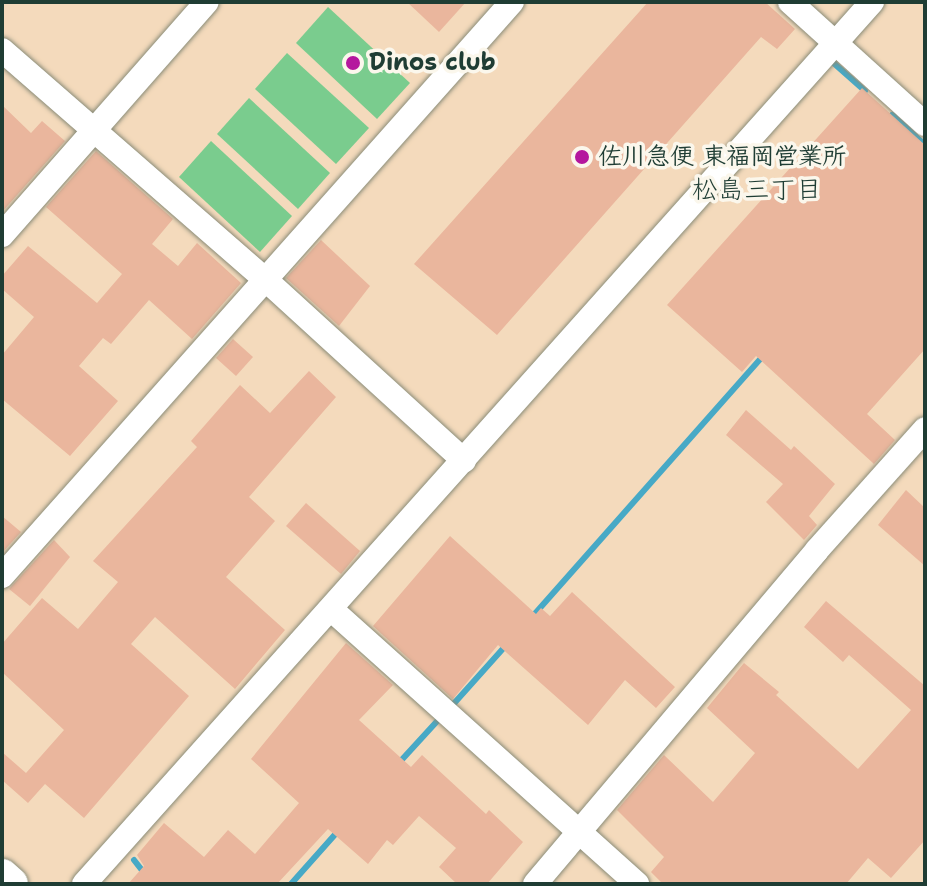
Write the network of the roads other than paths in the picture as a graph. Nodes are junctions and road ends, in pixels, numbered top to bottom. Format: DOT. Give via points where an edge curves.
graph roads {
  1 [pos="207,2"];
  2 [pos="512,2"];
  3 [pos="790,2"];
  4 [pos="872,2"];
  5 [pos="835,43"];
  6 [pos="2,50"];
  7 [pos="925,124"];
  8 [pos="92,131"];
  9 [pos="2,235"];
  10 [pos="266,280"];
  11 [pos="925,429"];
  12 [pos="464,461"];
  13 [pos="2,576"];
  14 [pos="332,610"];
  15 [pos="579,832"];
  16 [pos="2,876"];
  17 [pos="11,884"];
  18 [pos="84,884"];
  19 [pos="535,884"];
  20 [pos="637,884"];
  1 -- 8 [label="street"];
  2 -- 10 [label="street"];
  3 -- 5 [label="street"];
  4 -- 5 [label="street"];
  5 -- 7 [label="street"];
  5 -- 12 [label="street"];
  6 -- 8 [label="street"];
  8 -- 9 [label="street"];
  8 -- 10 [label="street"];
  10 -- 12 [label="street"];
  10 -- 13 [label="street"];
  11 -- 15 [label="street"];
  12 -- 14 [label="street"];
  14 -- 15 [label="street"];
  14 -- 18 [label="street"];
  15 -- 19 [label="street"];
  15 -- 20 [label="street"];
  16 -- 17 [label="street"];
}
